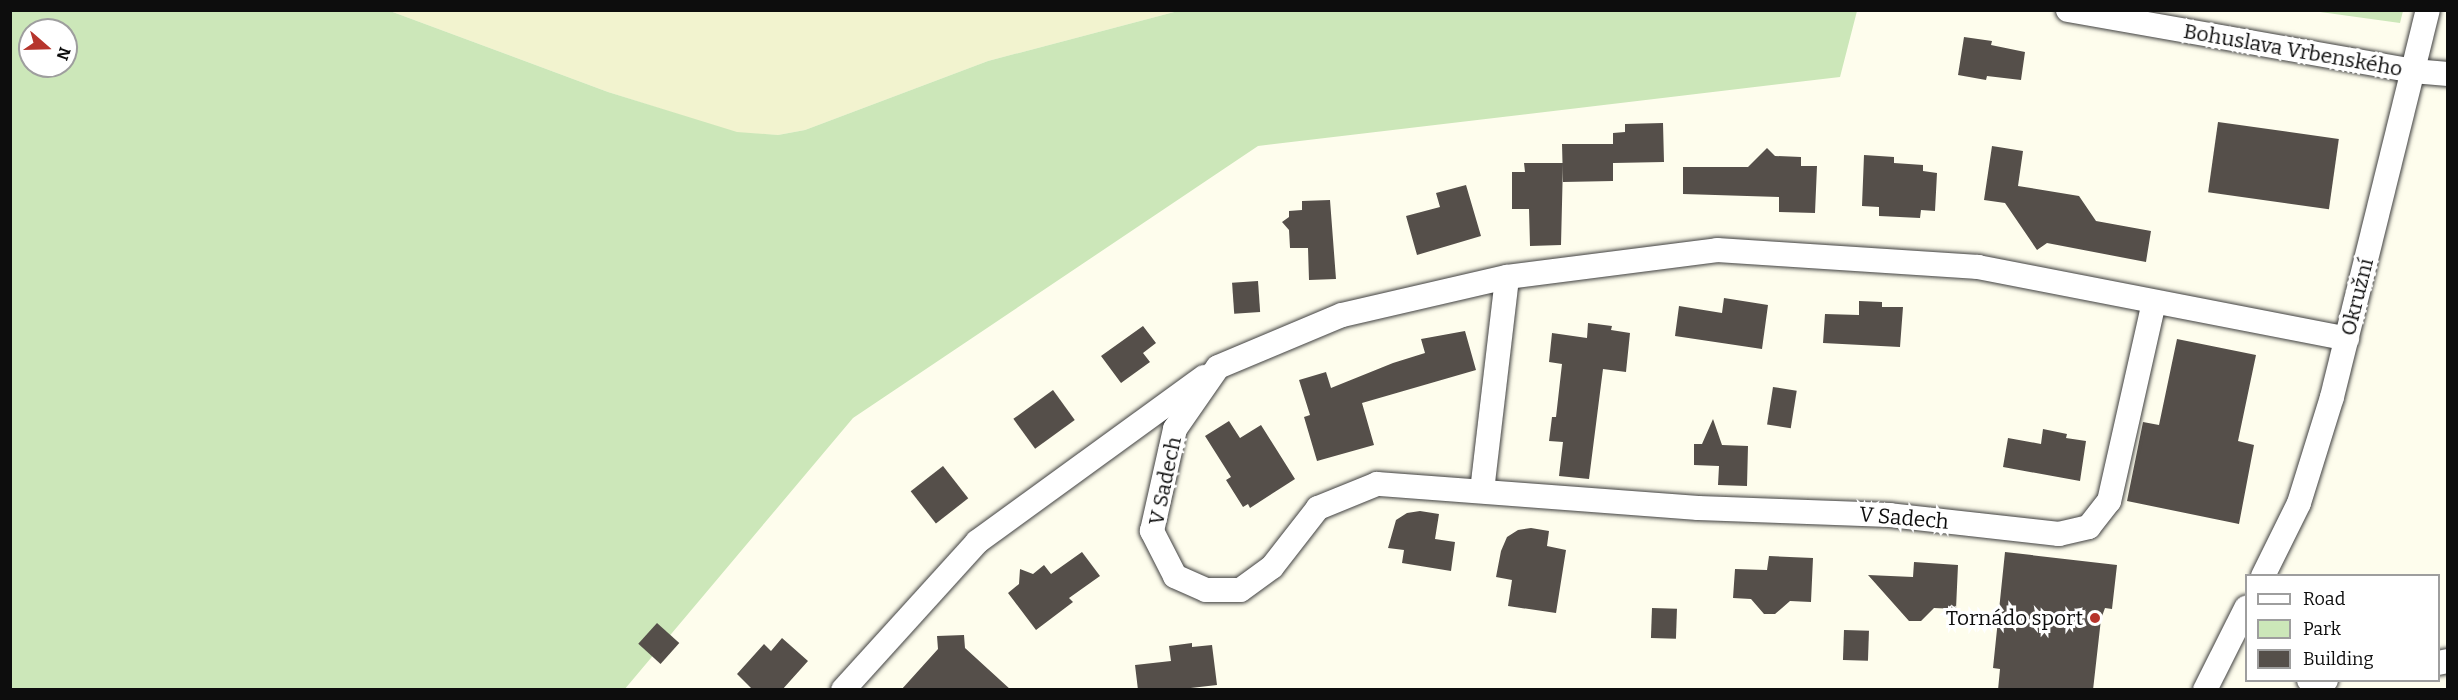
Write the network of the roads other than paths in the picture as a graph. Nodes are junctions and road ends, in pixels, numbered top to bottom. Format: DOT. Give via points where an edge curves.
graph roads {
  1 [pos="2068,10"];
  2 [pos="2428,10"];
  3 [pos="2413,71"];
  4 [pos="2448,74"];
  5 [pos="1507,277"];
  6 [pos="2154,302"];
  7 [pos="2347,339"];
  8 [pos="1218,367"];
  9 [pos="1482,491"];
  10 [pos="2264,574"];
  11 [pos="2245,616"];
  12 [pos="2239,642"];
  13 [pos="843,690"];
  14 [pos="2205,690"];
  1 -- 3 [label="street, Bohuslava Vrbenského"];
  2 -- 3 [label="street, Okružní"];
  3 -- 4 [label="street, Bohuslava Vrbenského"];
  3 -- 7 [label="street, Okružní"];
  5 -- 6 [label="street, V Sadech" via="1717,250 1978,267"];
  5 -- 8 [label="street, V Sadech" via="1342,315"];
  5 -- 9 [label="street"];
  6 -- 7 [label="street, V Sadech"];
  6 -- 9 [label="street, V Sadech" via="2109,501 2089,527 2059,534 1890,515 1698,508"];
  7 -- 10 [label="street, Okružní" via="2299,503"];
  8 -- 9 [label="street, V Sadech" via="1175,429 1152,531 1175,576 1206,590 1240,590 1272,567 1318,508 1377,484"];
  8 -- 13 [label="street, V Sadech" via="977,542"];
  11 -- 12 [label="street"];
  12 -- 14 [label="street"];
}
